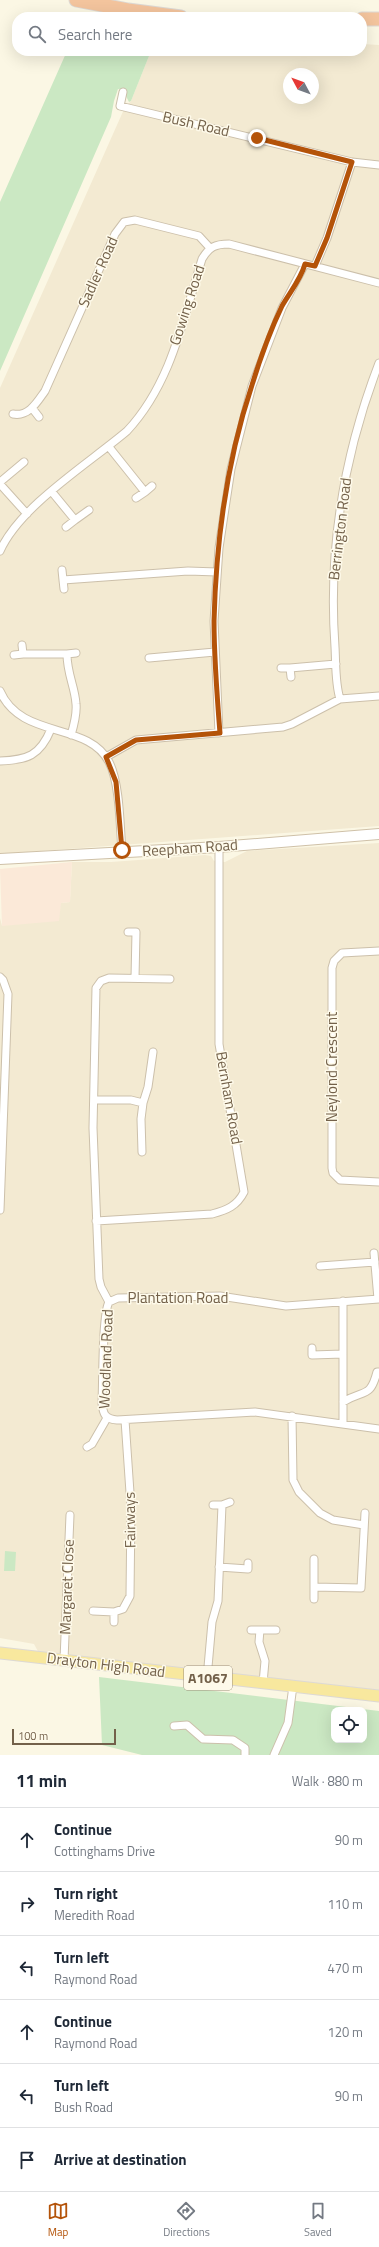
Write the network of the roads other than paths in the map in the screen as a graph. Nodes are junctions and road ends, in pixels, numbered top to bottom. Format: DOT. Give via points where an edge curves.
graph roads {
  1 [pos="76,0"];
  2 [pos="143,12"];
  3 [pos="367,19"];
  4 [pos="379,19"];
  5 [pos="123,92"];
  6 [pos="352,162"];
  7 [pos="379,165"];
  8 [pos="210,248"];
  9 [pos="305,264"];
  10 [pos="315,266"];
  11 [pos="379,283"];
  12 [pos="379,363"];
  13 [pos="32,408"];
  14 [pos="13,414"];
  15 [pos="40,417"];
  16 [pos="108,446"];
  17 [pos="24,462"];
  18 [pos="0,485"];
  19 [pos="152,486"];
  20 [pos="52,492"];
  21 [pos="145,492"];
  22 [pos="136,498"];
  23 [pos="89,510"];
  24 [pos="27,514"];
  25 [pos="75,520"];
  26 [pos="66,527"];
  27 [pos="0,551"];
  28 [pos="62,570"];
  29 [pos="217,572"];
  30 [pos="63,580"];
  31 [pos="64,589"];
  32 [pos="22,645"];
  33 [pos="214,652"];
  34 [pos="76,653"];
  35 [pos="22,654"];
  36 [pos="67,654"];
  37 [pos="14,655"];
  38 [pos="149,658"];
  39 [pos="336,664"];
  40 [pos="281,668"];
  41 [pos="290,668"];
  42 [pos="291,677"];
  43 [pos="0,691"];
  44 [pos="379,696"];
  45 [pos="340,699"];
  46 [pos="51,729"];
  47 [pos="220,733"];
  48 [pos="71,735"];
  49 [pos="106,757"];
  50 [pos="0,761"];
  51 [pos="379,834"];
  52 [pos="219,847"];
  53 [pos="122,852"];
  54 [pos="0,859"];
  55 [pos="128,932"];
  56 [pos="379,951"];
  57 [pos="0,977"];
  58 [pos="135,978"];
  59 [pos="170,979"];
  60 [pos="153,1052"];
  61 [pos="94,1100"];
  62 [pos="144,1103"];
  63 [pos="142,1152"];
  64 [pos="379,1182"];
  65 [pos="0,1193"];
  66 [pos="0,1210"];
  67 [pos="96,1221"];
  68 [pos="374,1253"];
  69 [pos="375,1262"];
  70 [pos="320,1266"];
  71 [pos="378,1299"];
  72 [pos="343,1301"];
  73 [pos="109,1302"];
  74 [pos="343,1354"];
  75 [pos="312,1364"];
  76 [pos="379,1372"];
  77 [pos="343,1402"];
  78 [pos="292,1416"];
  79 [pos="107,1418"];
  80 [pos="125,1420"];
  81 [pos="343,1423"];
  82 [pos="379,1429"];
  83 [pos="87,1447"];
  84 [pos="230,1502"];
  85 [pos="213,1505"];
  86 [pos="222,1505"];
  87 [pos="365,1513"];
  88 [pos="70,1515"];
  89 [pos="364,1525"];
  90 [pos="314,1559"];
  91 [pos="219,1567"];
  92 [pos="248,1569"];
  93 [pos="314,1587"];
  94 [pos="314,1599"];
  95 [pos="94,1611"];
  96 [pos="114,1612"];
  97 [pos="114,1622"];
  98 [pos="251,1630"];
  99 [pos="260,1630"];
  100 [pos="276,1630"];
  101 [pos="0,1653"];
  102 [pos="64,1660"];
  103 [pos="207,1678"];
  104 [pos="263,1683"];
  105 [pos="293,1686"];
  106 [pos="379,1696"];
  107 [pos="174,1726"];
  108 [pos="245,1755"];
  109 [pos="274,1755"];
  1 -- 2 [label="highway"];
  3 -- 4 [label="highway"];
  5 -- 6 [label="street, Bush Road" via="120,106"];
  6 -- 7 [label="street, Bush Road"];
  6 -- 10 [label="street"];
  8 -- 9 [label="street, Gowing Road" via="229,244"];
  8 -- 13 [label="street, Sadler Road" via="199,236 135,220 124,222 45,391"];
  8 -- 16 [label="street, Gowing Road" via="202,259 162,382 141,416"];
  9 -- 10 [label="street, Gowing Road"];
  9 -- 29 [label="street" via="282,308 252,386 231,469"];
  10 -- 11 [label="street, Gowing Road"];
  12 -- 39 [label="street, Berrington Road" via="354,439 338,524 333,606"];
  13 -- 14 [label="street" via="20,415"];
  13 -- 15 [label="street"];
  16 -- 20 [label="street, Gowing Road"];
  16 -- 21 [label="street"];
  17 -- 18 [label="street"];
  18 -- 24 [label="street"];
  19 -- 21 [label="street"];
  20 -- 24 [label="street, Gowing Road"];
  20 -- 25 [label="street"];
  21 -- 22 [label="street"];
  23 -- 25 [label="street"];
  24 -- 27 [label="street, Gowing Road" via="11,531"];
  25 -- 26 [label="street"];
  28 -- 30 [label="street"];
  29 -- 30 [label="street" via="143,574 140,579 120,580 116,576"];
  29 -- 33 [label="street"];
  30 -- 31 [label="street"];
  32 -- 35 [label="street"];
  33 -- 38 [label="street"];
  33 -- 47 [label="street"];
  34 -- 36 [label="street"];
  35 -- 36 [label="street"];
  35 -- 37 [label="street"];
  36 -- 48 [label="street" via="69,677 76,703"];
  39 -- 41 [label="street"];
  39 -- 45 [label="street, Berrington Road"];
  40 -- 41 [label="street"];
  41 -- 42 [label="street"];
  43 -- 46 [label="street" via="7,704 19,715"];
  44 -- 45 [label="street"];
  45 -- 47 [label="street" via="288,726"];
  46 -- 48 [label="street"];
  46 -- 50 [label="street" via="42,747 30,756 20,760"];
  47 -- 49 [label="street" via="136,740"];
  48 -- 49 [label="street" via="88,742"];
  49 -- 53 [label="street" via="116,782"];
  51 -- 52 [label="street, Reepham Road"];
  52 -- 53 [label="street, Reepham Road"];
  52 -- 67 [label="street, Bernham Road" via="220,1044 244,1192 239,1202 226,1210 212,1214"];
  53 -- 54 [label="street, Reepham Road"];
  55 -- 58 [label="street" via="136,932"];
  56 -- 64 [label="street, Neylond Crescent" via="342,953 334,961 332,968 332,1168 340,1180"];
  57 -- 65 [label="street" via="8,994"];
  58 -- 59 [label="street, Woodland Road"];
  58 -- 61 [label="street, Woodland Road" via="101,980 96,988"];
  60 -- 62 [label="street"];
  61 -- 62 [label="street" via="131,1100"];
  61 -- 67 [label="street, Woodland Road"];
  62 -- 63 [label="street" via="141,1119"];
  65 -- 66 [label="street"];
  67 -- 73 [label="street, Woodland Road" via="99,1279"];
  68 -- 69 [label="street"];
  69 -- 70 [label="street"];
  69 -- 71 [label="street"];
  71 -- 72 [label="street, Plantation Road"];
  72 -- 73 [label="street, Plantation Road" via="286,1306 220,1296 118,1298"];
  72 -- 74 [label="street"];
  73 -- 79 [label="street, Woodland Road" via="106,1312 102,1403 102,1411"];
  74 -- 75 [label="street" via="312,1351"];
  74 -- 77 [label="street"];
  76 -- 77 [label="street" via="368,1392"];
  77 -- 81 [label="street"];
  78 -- 80 [label="street, Woodland Road" via="254,1412"];
  78 -- 81 [label="street, Woodland Road"];
  78 -- 89 [label="street" via="293,1480 299,1492 320,1513 333,1520"];
  79 -- 80 [label="street, Woodland Road"];
  79 -- 83 [label="street" via="92,1444"];
  80 -- 96 [label="street, Fairways" via="131,1507 130,1596 123,1609"];
  81 -- 82 [label="street, Woodland Road"];
  84 -- 86 [label="street"];
  85 -- 86 [label="street"];
  86 -- 91 [label="street"];
  87 -- 89 [label="street"];
  88 -- 102 [label="street, Margaret Close"];
  89 -- 93 [label="street" via="361,1588"];
  90 -- 93 [label="street"];
  91 -- 92 [label="street"];
  91 -- 103 [label="street" via="218,1601 212,1622"];
  93 -- 94 [label="street"];
  95 -- 96 [label="street"];
  96 -- 97 [label="street"];
  98 -- 99 [label="street"];
  99 -- 100 [label="street"];
  99 -- 104 [label="street" via="259,1642 265,1662"];
  101 -- 102 [label="main road, Drayton High Road / A1067"];
  102 -- 103 [label="main road, Drayton High Road / A1067"];
  103 -- 104 [label="main road, Drayton High Road / A1067"];
  104 -- 105 [label="main road, Drayton High Road / A1067"];
  105 -- 106 [label="main road, Drayton High Road / A1067"];
  105 -- 109 [label="street" via="288,1723"];
  107 -- 108 [label="street" via="187,1725 203,1739 233,1740 245,1748"];
}
